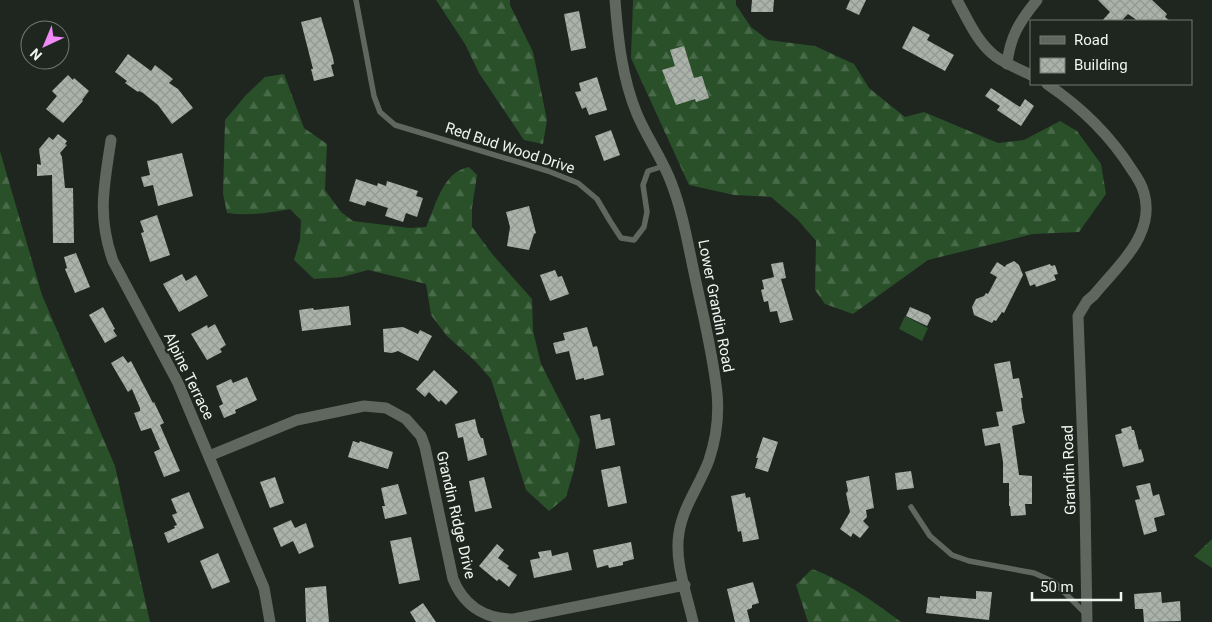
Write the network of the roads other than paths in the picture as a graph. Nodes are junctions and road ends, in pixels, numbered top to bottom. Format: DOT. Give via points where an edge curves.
graph roads {
  1 [pos="356,0"];
  2 [pos="616,0"];
  3 [pos="957,0"];
  4 [pos="1037,0"];
  5 [pos="1007,64"];
  6 [pos="1030,75"];
  7 [pos="1048,85"];
  8 [pos="111,140"];
  9 [pos="664,166"];
  10 [pos="209,456"];
  11 [pos="911,507"];
  12 [pos="685,585"];
  13 [pos="1087,619"];
  14 [pos="270,622"];
  15 [pos="692,622"];
  1 -- 9 [label="lane, Red Bud Wood Drive" via="374,96 380,112 395,125 548,170 578,183 597,199 621,238 634,240 644,227 647,212 643,185 648,171"];
  2 -- 9 [label="street, Lower Grandin Road" via="618,40 628,88 650,143"];
  3 -- 5 [label="street" via="987,49"];
  4 -- 5 [label="street" via="1015,30"];
  5 -- 6 [label="street"];
  7 -- 13 [label="street, Grandin Road" via="1080,109 1107,136 1140,181 1146,203 1144,225 1137,240 1078,316"];
  8 -- 10 [label="street, Alpine Terrace" via="103,198 108,246 178,383"];
  9 -- 12 [label="street, Lower Grandin Road" via="681,209 717,393 716,431 709,461 678,535"];
  10 -- 12 [label="street, Grandin Ridge Drive" via="297,420 364,406 386,408 406,419 425,446 453,579 464,599 481,613 503,620 514,619"];
  10 -- 14 [label="street, Alpine Terrace" via="264,588"];
  11 -- 13 [label="lane" via="930,536 952,555 1034,573 1054,582"];
  12 -- 15 [label="street, Lower Grandin Road"];
}
